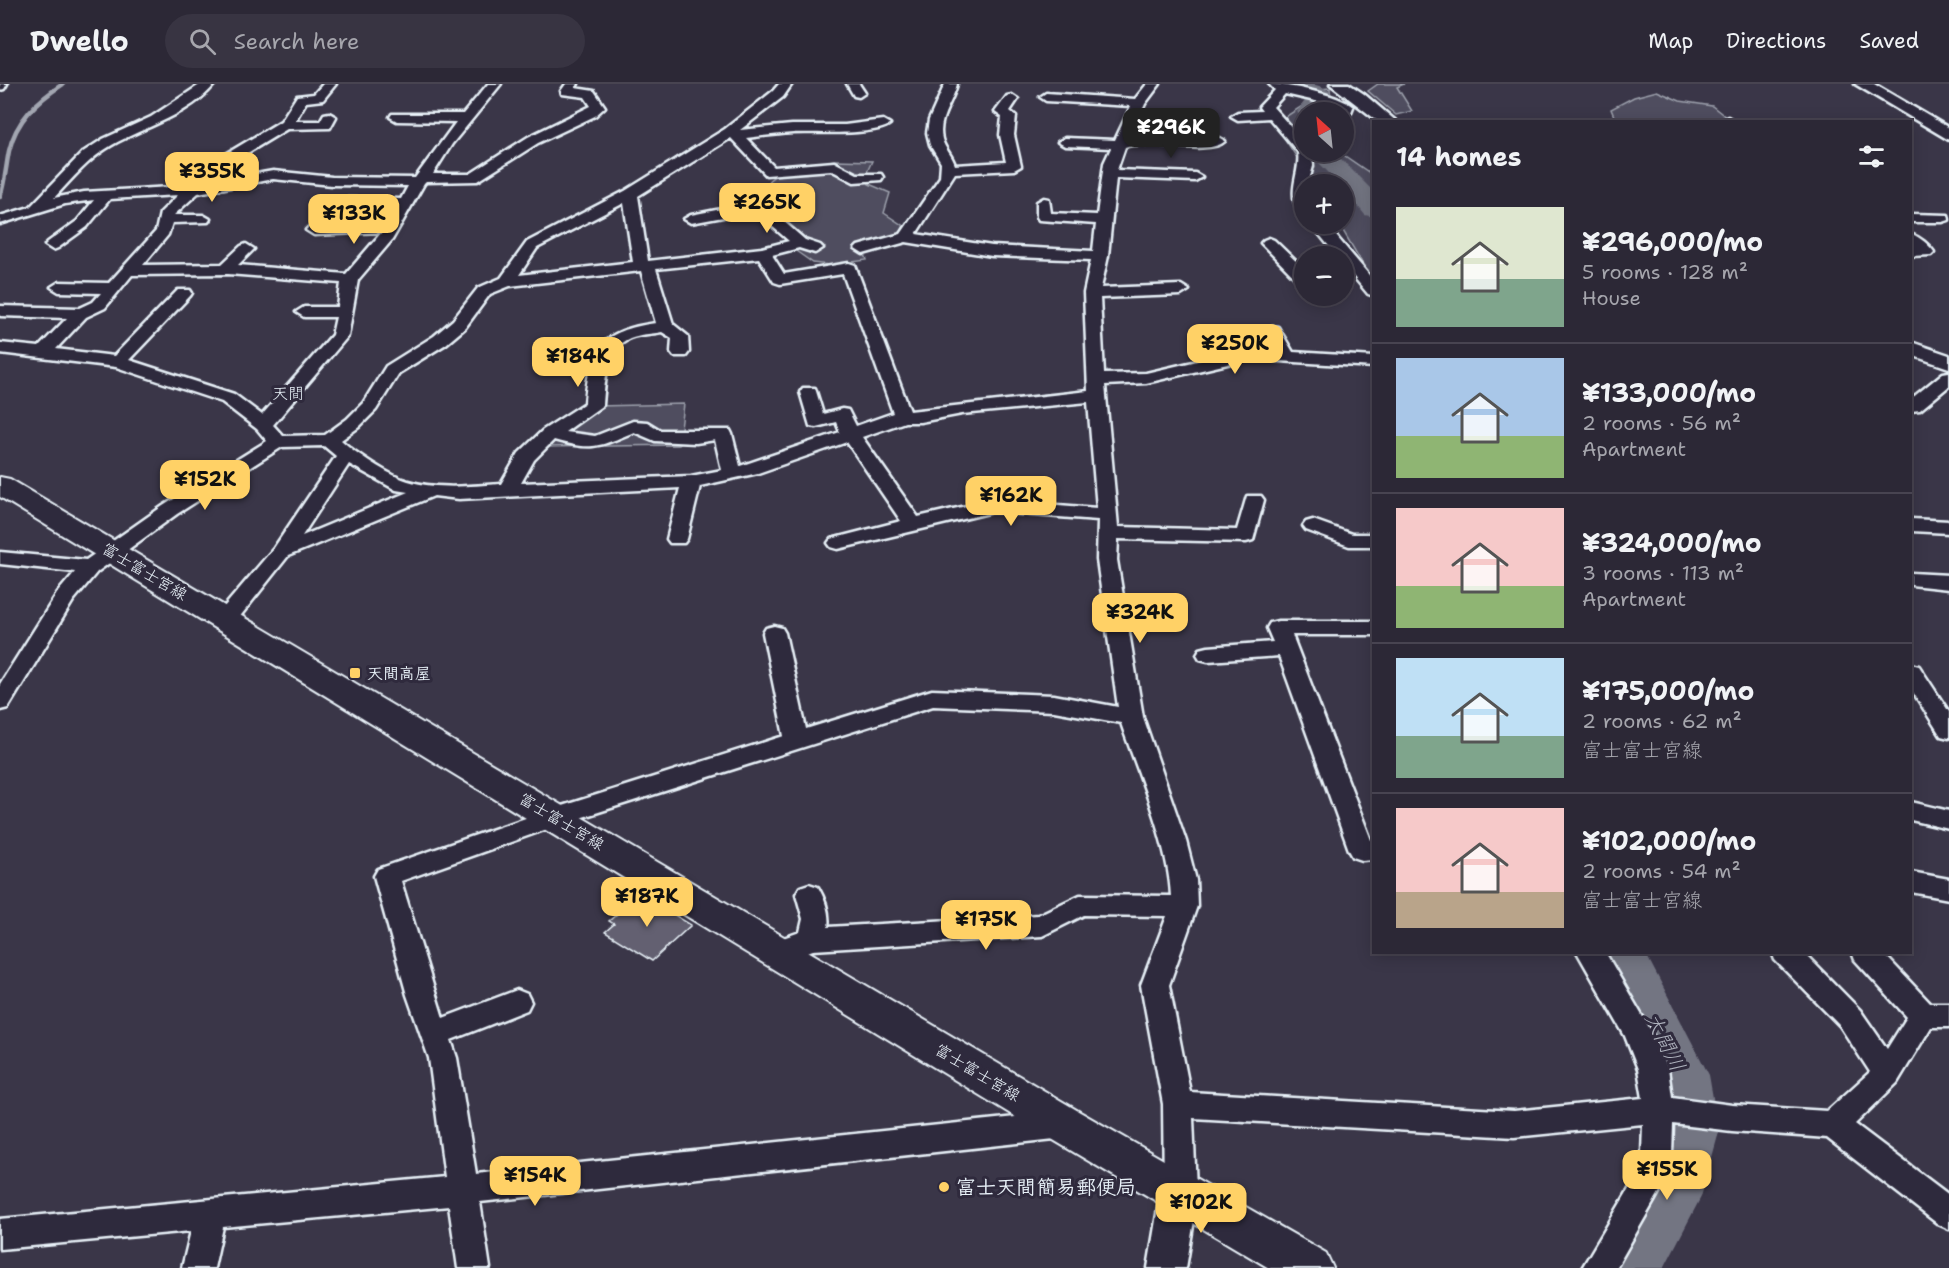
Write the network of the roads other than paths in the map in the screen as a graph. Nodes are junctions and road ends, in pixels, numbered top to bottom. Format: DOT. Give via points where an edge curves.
graph roads {
  1 [pos="209,84"];
  2 [pos="330,84"];
  3 [pos="495,84"];
  4 [pos="572,84"];
  5 [pos="786,84"];
  6 [pos="951,84"];
  7 [pos="1154,84"];
  8 [pos="1863,84"];
  9 [pos="1279,86"];
  10 [pos="1339,89"];
  11 [pos="1046,97"];
  12 [pos="1012,99"];
  13 [pos="412,103"];
  14 [pos="1139,103"];
  15 [pos="1273,114"];
  16 [pos="1238,116"];
  17 [pos="329,117"];
  18 [pos="465,118"];
  19 [pos="1386,120"];
  20 [pos="883,124"];
  21 [pos="284,125"];
  22 [pos="733,134"];
  23 [pos="1949,135"];
  24 [pos="1294,138"];
  25 [pos="1218,141"];
  26 [pos="1065,142"];
  27 [pos="1122,142"];
  28 [pos="949,169"];
  29 [pos="1110,174"];
  30 [pos="876,177"];
  31 [pos="1195,177"];
  32 [pos="421,180"];
  33 [pos="191,190"];
  34 [pos="630,194"];
  35 [pos="106,195"];
  36 [pos="336,202"];
  37 [pos="1044,202"];
  38 [pos="407,204"];
  39 [pos="33,211"];
  40 [pos="1912,218"];
  41 [pos="1943,218"];
  42 [pos="166,219"];
  43 [pos="203,219"];
  44 [pos="691,219"];
  45 [pos="1104,220"];
  46 [pos="2,225"];
  47 [pos="393,227"];
  48 [pos="314,230"];
  49 [pos="21,231"];
  50 [pos="1326,234"];
  51 [pos="906,237"];
  52 [pos="1912,240"];
  53 [pos="800,243"];
  54 [pos="1269,243"];
  55 [pos="53,245"];
  56 [pos="815,248"];
  57 [pos="246,249"];
  58 [pos="863,249"];
  59 [pos="1912,251"];
  60 [pos="763,253"];
  61 [pos="1100,256"];
  62 [pos="644,266"];
  63 [pos="1294,268"];
  64 [pos="226,269"];
  65 [pos="128,270"];
  66 [pos="1361,275"];
  67 [pos="1354,276"];
  68 [pos="350,279"];
  69 [pos="507,281"];
  70 [pos="59,287"];
  71 [pos="111,288"];
  72 [pos="1372,289"];
  73 [pos="1181,290"];
  74 [pos="184,293"];
  75 [pos="1092,293"];
  76 [pos="0,311"];
  77 [pos="304,312"];
  78 [pos="345,312"];
  79 [pos="83,313"];
  80 [pos="665,327"];
  81 [pos="1272,331"];
  82 [pos="0,348"];
  83 [pos="1912,348"];
  84 [pos="680,352"];
  85 [pos="43,353"];
  86 [pos="1287,357"];
  87 [pos="118,362"];
  88 [pos="1372,362"];
  89 [pos="1949,362"];
  90 [pos="1949,377"];
  91 [pos="1097,388"];
  92 [pos="808,392"];
  93 [pos="1914,406"];
  94 [pos="903,416"];
  95 [pos="262,425"];
  96 [pos="850,433"];
  97 [pos="550,434"];
  98 [pos="328,440"];
  99 [pos="278,442"];
  100 [pos="345,455"];
  101 [pos="732,473"];
  102 [pos="691,482"];
  103 [pos="0,485"];
  104 [pos="508,489"];
  105 [pos="429,491"];
  106 [pos="1254,500"];
  107 [pos="913,524"];
  108 [pos="1107,524"];
  109 [pos="1912,525"];
  110 [pos="1313,526"];
  111 [pos="1949,527"];
  112 [pos="676,539"];
  113 [pos="1372,540"];
  114 [pos="838,543"];
  115 [pos="281,552"];
  116 [pos="0,558"];
  117 [pos="101,560"];
  118 [pos="1912,579"];
  119 [pos="1949,582"];
  120 [pos="226,619"];
  121 [pos="1372,628"];
  122 [pos="774,633"];
  123 [pos="1287,648"];
  124 [pos="1208,654"];
  125 [pos="1912,673"];
  126 [pos="0,702"];
  127 [pos="1131,717"];
  128 [pos="1949,730"];
  129 [pos="797,742"];
  130 [pos="1912,811"];
  131 [pos="555,818"];
  132 [pos="1949,820"];
  133 [pos="1372,849"];
  134 [pos="1912,882"];
  135 [pos="1949,889"];
  136 [pos="809,894"];
  137 [pos="1184,906"];
  138 [pos="812,939"];
  139 [pos="779,951"];
  140 [pos="1591,954"];
  141 [pos="1787,954"];
  142 [pos="1867,954"];
  143 [pos="517,1002"];
  144 [pos="1936,1015"];
  145 [pos="435,1034"];
  146 [pos="1887,1074"];
  147 [pos="1178,1104"];
  148 [pos="1659,1109"];
  149 [pos="1065,1125"];
  150 [pos="1833,1125"];
  151 [pos="463,1190"];
  152 [pos="1180,1190"];
  153 [pos="1949,1214"];
  154 [pos="210,1215"];
  155 [pos="0,1234"];
  156 [pos="198,1268"];
  157 [pos="474,1268"];
  158 [pos="1167,1268"];
  159 [pos="1310,1268"];
  160 [pos="1598,1268"];
  1 -- 39 [label="street" via="156,120 88,155"];
  2 -- 21 [label="street" via="318,97 302,99"];
  3 -- 18 [label="street"];
  4 -- 32 [label="street" via="567,91 589,94 598,107 533,140 473,178"];
  5 -- 22 [label="street"];
  6 -- 28 [label="street" via="933,136 948,160"];
  7 -- 14 [label="street"];
  8 -- 23 [label="street"];
  9 -- 10 [label="street" via="1303,94"];
  9 -- 15 [label="street" via="1266,107"];
  10 -- 19 [label="street"];
  11 -- 14 [label="street"];
  12 -- 28 [label="street" via="1002,112 1009,116 1005,129 1014,166"];
  13 -- 18 [label="street" via="394,121"];
  14 -- 27 [label="street"];
  15 -- 16 [label="street"];
  15 -- 24 [label="street"];
  17 -- 21 [label="street" via="325,125"];
  18 -- 32 [label="street"];
  20 -- 22 [label="street"];
  21 -- 33 [label="street" via="226,160"];
  22 -- 30 [label="street" via="771,172 834,166 854,178"];
  22 -- 34 [label="street"];
  25 -- 27 [label="street"];
  26 -- 27 [label="street"];
  27 -- 29 [label="street"];
  28 -- 51 [label="street"];
  29 -- 31 [label="street"];
  29 -- 45 [label="street"];
  32 -- 33 [label="street" via="332,181 273,175"];
  32 -- 38 [label="street"];
  33 -- 35 [label="street"];
  33 -- 42 [label="street" via="167,213"];
  34 -- 62 [label="street"];
  34 -- 69 [label="street" via="532,245"];
  35 -- 39 [label="street" via="62,200"];
  35 -- 55 [label="street" via="82,224"];
  36 -- 38 [label="street"];
  37 -- 45 [label="street" via="1044,217"];
  38 -- 47 [label="street"];
  39 -- 46 [label="street"];
  40 -- 41 [label="street"];
  42 -- 43 [label="street"];
  42 -- 65 [label="street" via="156,242"];
  44 -- 53 [label="street" via="757,204"];
  45 -- 61 [label="street"];
  46 -- 49 [label="street"];
  47 -- 48 [label="street"];
  47 -- 68 [label="street"];
  50 -- 66 [label="street"];
  51 -- 58 [label="street"];
  51 -- 61 [label="street" via="992,251"];
  52 -- 59 [label="street" via="1926,252"];
  53 -- 56 [label="street"];
  53 -- 60 [label="street"];
  54 -- 63 [label="street"];
  57 -- 64 [label="street"];
  60 -- 62 [label="street"];
  60 -- 94 [label="street" via="780,279 849,268"];
  61 -- 75 [label="street"];
  62 -- 69 [label="street"];
  62 -- 80 [label="street"];
  64 -- 65 [label="street"];
  64 -- 68 [label="street"];
  65 -- 71 [label="street"];
  66 -- 67 [label="street"];
  66 -- 72 [label="street"];
  68 -- 78 [label="street"];
  69 -- 98 [label="street" via="484,291 459,324 392,370 370,406"];
  70 -- 71 [label="street"];
  71 -- 79 [label="street" via="99,305"];
  73 -- 75 [label="street"];
  74 -- 87 [label="street"];
  75 -- 91 [label="street"];
  76 -- 79 [label="street"];
  77 -- 78 [label="street"];
  78 -- 95 [label="street" via="340,336"];
  79 -- 85 [label="street"];
  80 -- 84 [label="street" via="680,336"];
  80 -- 97 [label="street" via="620,336 608,348 598,368 594,405"];
  81 -- 86 [label="street"];
  82 -- 85 [label="street"];
  83 -- 89 [label="street"];
  85 -- 87 [label="street"];
  86 -- 88 [label="street"];
  86 -- 91 [label="street" via="1249,354"];
  87 -- 95 [label="street" via="228,398"];
  90 -- 93 [label="street"];
  91 -- 94 [label="street" via="920,417"];
  91 -- 108 [label="street"];
  92 -- 96 [label="street" via="816,422 842,414"];
  94 -- 96 [label="street"];
  95 -- 99 [label="street"];
  96 -- 101 [label="street"];
  96 -- 107 [label="street"];
  97 -- 101 [label="street" via="598,441 629,426 651,430 655,435 723,434"];
  97 -- 104 [label="street" via="526,457"];
  98 -- 99 [label="street"];
  98 -- 100 [label="street"];
  99 -- 117 [label="street" via="170,510"];
  100 -- 105 [label="street" via="403,486"];
  100 -- 115 [label="street"];
  101 -- 102 [label="street"];
  102 -- 104 [label="street"];
  102 -- 112 [label="street"];
  103 -- 117 [label="main road, 富士富士宮線"];
  104 -- 105 [label="street" via="459,494"];
  105 -- 115 [label="street"];
  106 -- 108 [label="street" via="1246,536"];
  107 -- 108 [label="street" via="993,506"];
  107 -- 114 [label="street"];
  108 -- 127 [label="street" via="1107,560"];
  109 -- 111 [label="street"];
  110 -- 113 [label="street" via="1349,540"];
  115 -- 120 [label="street"];
  116 -- 117 [label="street"];
  117 -- 120 [label="main road, 富士富士宮線"];
  117 -- 126 [label="street" via="60,605"];
  118 -- 119 [label="street"];
  120 -- 131 [label="main road, 富士富士宮線"];
  121 -- 123 [label="street" via="1278,628"];
  122 -- 129 [label="street"];
  123 -- 124 [label="street"];
  123 -- 133 [label="street" via="1362,849"];
  125 -- 128 [label="street"];
  127 -- 129 [label="street" via="1054,703 932,699"];
  127 -- 137 [label="street" via="1173,841 1183,880"];
  129 -- 131 [label="street"];
  130 -- 132 [label="street"];
  131 -- 139 [label="main road, 富士富士宮線"];
  131 -- 145 [label="street" via="387,876"];
  134 -- 135 [label="street"];
  136 -- 138 [label="street" via="816,919"];
  137 -- 138 [label="street" via="1080,905 1042,925"];
  137 -- 147 [label="street" via="1155,985"];
  138 -- 139 [label="street"];
  139 -- 149 [label="main road, 富士富士宮線"];
  140 -- 148 [label="street" via="1637,1030 1653,1069"];
  141 -- 146 [label="street" via="1850,1018"];
  142 -- 144 [label="street"];
  143 -- 145 [label="street"];
  144 -- 146 [label="street"];
  145 -- 151 [label="street" via="443,1058"];
  146 -- 150 [label="street"];
  147 -- 148 [label="street" via="1514,1124"];
  147 -- 152 [label="street"];
  148 -- 150 [label="street"];
  148 -- 160 [label="street" via="1657,1154 1649,1185"];
  149 -- 151 [label="street"];
  149 -- 152 [label="main road, 富士富士宮線"];
  150 -- 153 [label="street"];
  151 -- 154 [label="street"];
  151 -- 157 [label="street"];
  152 -- 158 [label="street"];
  152 -- 159 [label="main road, 富士富士宮線"];
  154 -- 155 [label="street"];
  154 -- 156 [label="street"];
}
